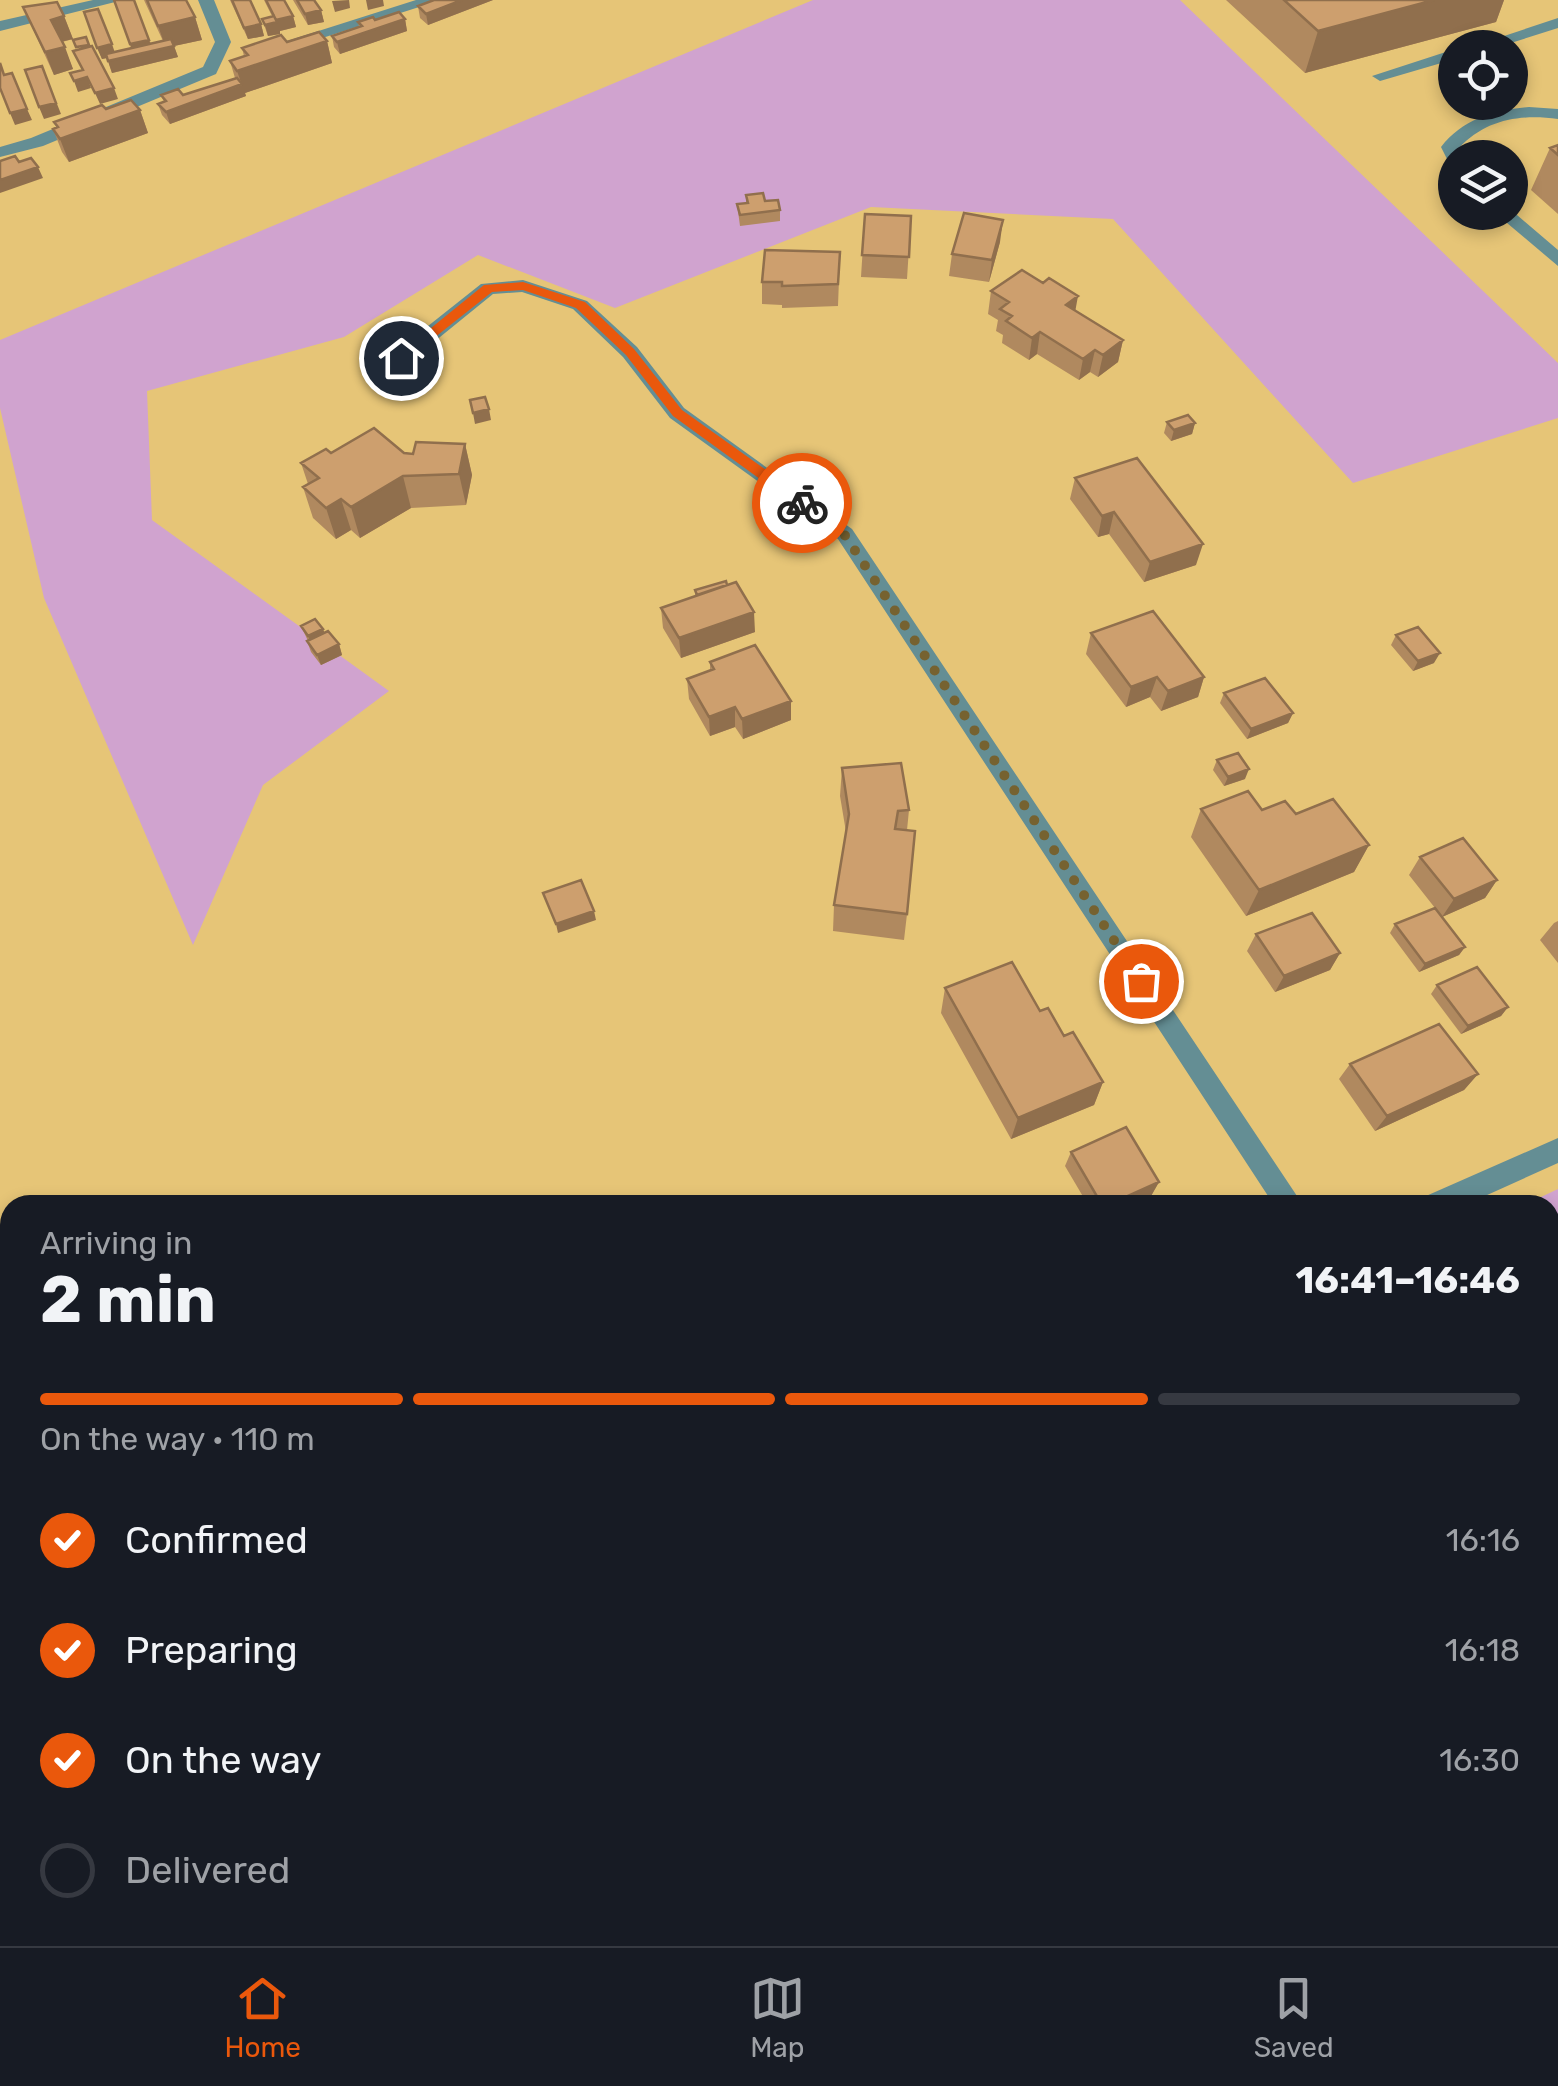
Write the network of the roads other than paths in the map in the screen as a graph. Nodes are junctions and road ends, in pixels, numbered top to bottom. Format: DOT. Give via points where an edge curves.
graph roads {
  1 [pos="115,0"];
  2 [pos="206,0"];
  3 [pos="433,0"];
  4 [pos="1558,23"];
  5 [pos="0,26"];
  6 [pos="1528,32"];
  7 [pos="1438,59"];
  8 [pos="210,70"];
  9 [pos="1380,76"];
  10 [pos="1558,114"];
  11 [pos="1455,140"];
  12 [pos="0,152"];
  13 [pos="1524,230"];
  14 [pos="1558,260"];
  15 [pos="401,358"];
  16 [pos="1558,1150"];
  17 [pos="1282,1195"];
  18 [pos="1458,1195"];
  1 -- 5 [label="street"];
  2 -- 8 [label="street" via="223,42"];
  3 -- 8 [label="street"];
  4 -- 6 [label="street"];
  7 -- 9 [label="street"];
  8 -- 12 [label="street"];
  10 -- 11 [label="street" via="1518,112"];
  13 -- 14 [label="street"];
  15 -- 17 [label="street" via="488,288 523,286 580,305 630,352 677,413 844,534"];
  16 -- 18 [label="street"];
}
